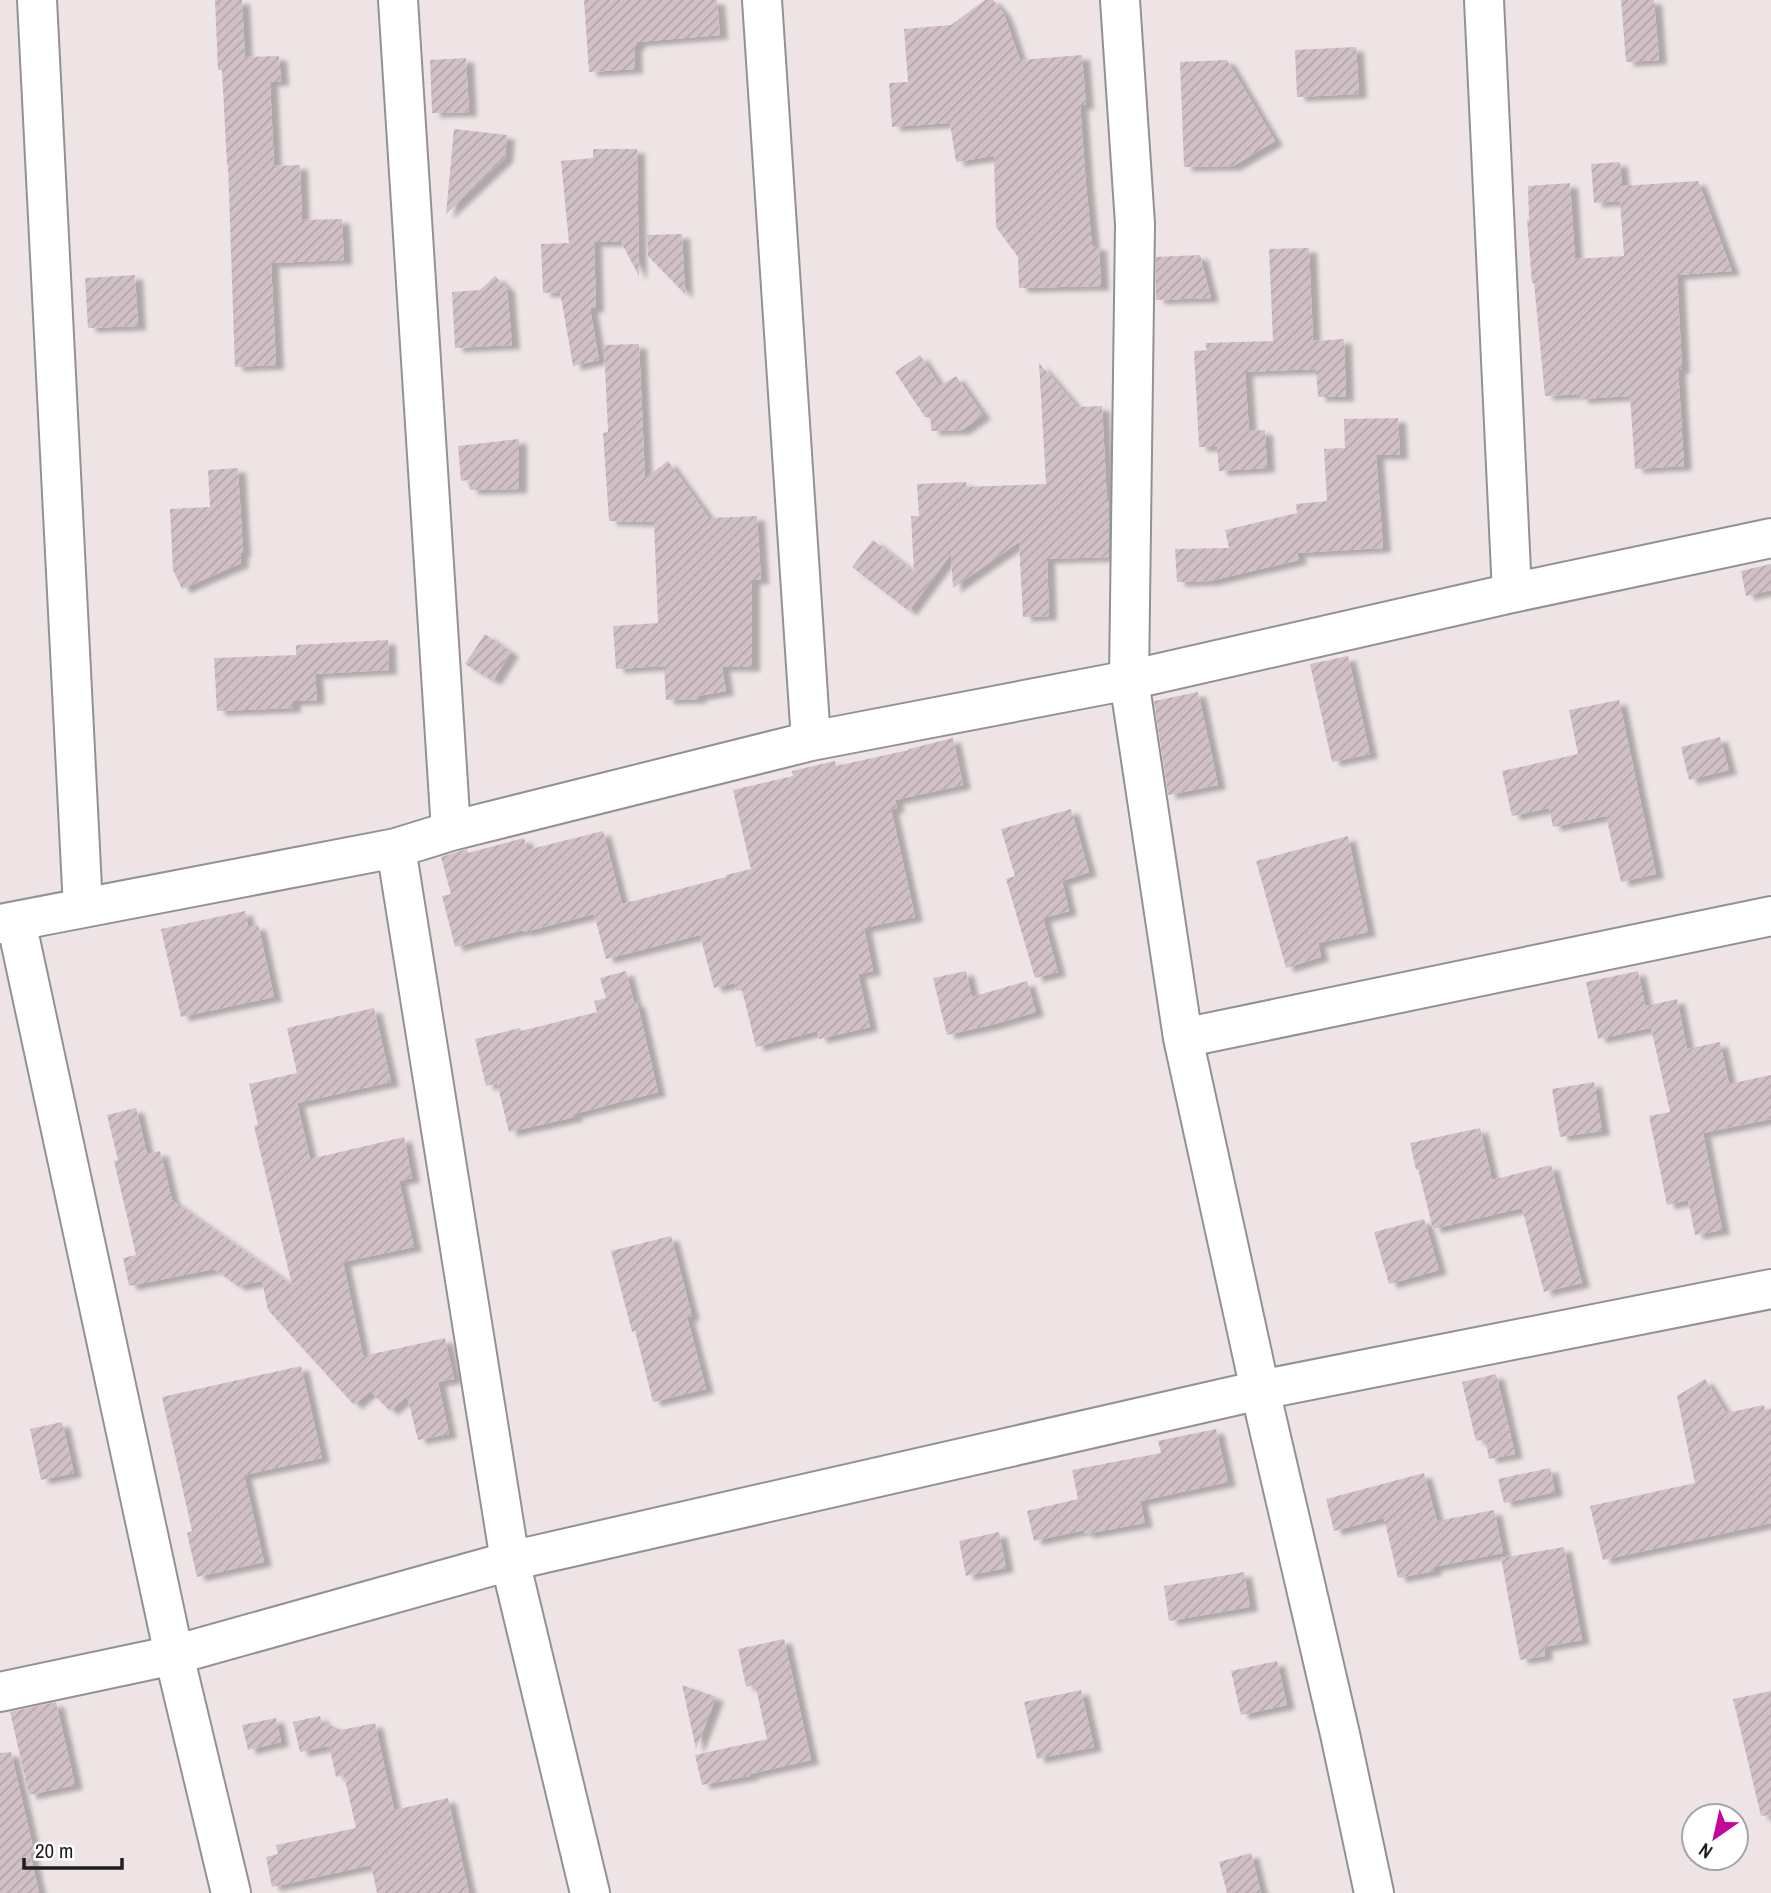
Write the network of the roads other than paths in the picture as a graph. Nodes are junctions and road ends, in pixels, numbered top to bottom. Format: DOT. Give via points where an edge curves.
graph roads {
  1 [pos="37,0"];
  2 [pos="398,0"];
  3 [pos="762,0"];
  4 [pos="1120,0"];
  5 [pos="1484,0"];
  6 [pos="1771,538"];
  7 [pos="1512,593"];
  8 [pos="1129,680"];
  9 [pos="811,741"];
  10 [pos="451,831"];
  11 [pos="396,848"];
  12 [pos="83,908"];
  13 [pos="1771,916"];
  14 [pos="8,923"];
  15 [pos="1183,1038"];
  16 [pos="1771,1289"];
  17 [pos="1259,1390"];
  18 [pos="510,1560"];
  19 [pos="174,1654"];
  20 [pos="0,1692"];
  21 [pos="230,1893"];
  22 [pos="590,1893"];
  23 [pos="1374,1893"];
  1 -- 12 [label="street"];
  2 -- 10 [label="street"];
  3 -- 9 [label="street"];
  4 -- 8 [label="street" via="1135,224"];
  5 -- 7 [label="street"];
  6 -- 7 [label="street"];
  7 -- 8 [label="street"];
  8 -- 9 [label="street"];
  8 -- 15 [label="street"];
  9 -- 10 [label="street"];
  10 -- 11 [label="street"];
  11 -- 12 [label="street"];
  11 -- 18 [label="street"];
  12 -- 14 [label="street"];
  13 -- 15 [label="street"];
  14 -- 19 [label="street"];
  15 -- 17 [label="street"];
  16 -- 17 [label="street"];
  17 -- 18 [label="street"];
  17 -- 23 [label="street"];
  18 -- 19 [label="street"];
  18 -- 22 [label="street"];
  19 -- 20 [label="street"];
  19 -- 21 [label="street"];
}
